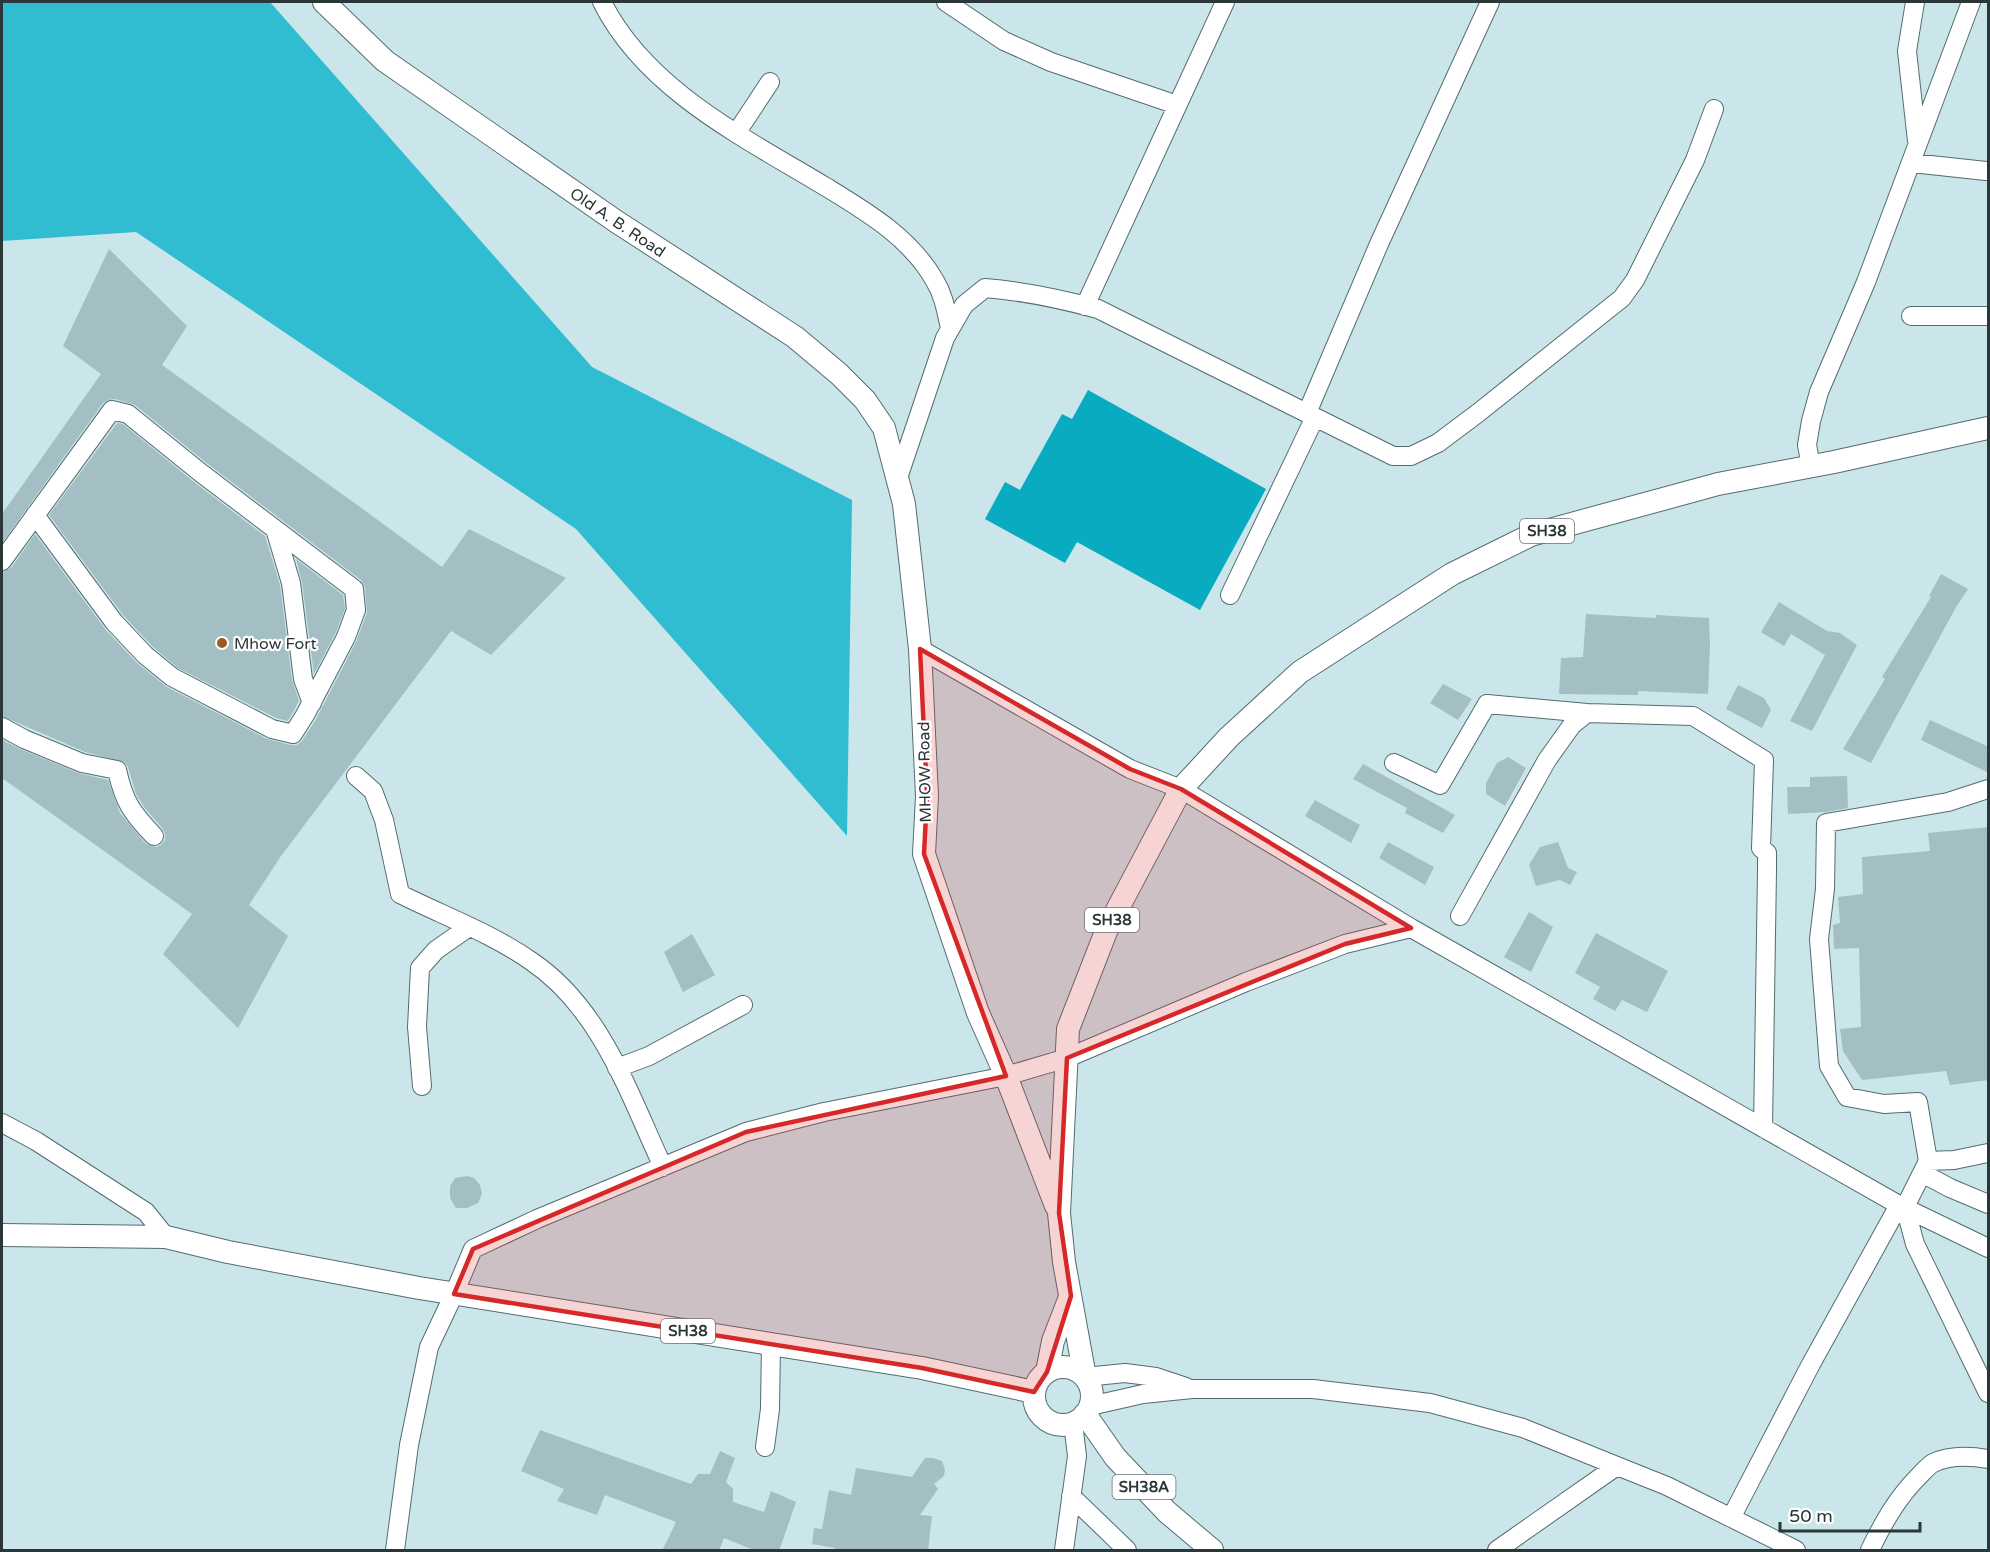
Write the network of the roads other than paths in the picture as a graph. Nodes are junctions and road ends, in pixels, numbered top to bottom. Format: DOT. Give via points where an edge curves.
graph roads {
  1 [pos="324,2"];
  2 [pos="602,2"];
  3 [pos="946,2"];
  4 [pos="1225,2"];
  5 [pos="1490,2"];
  6 [pos="1915,2"];
  7 [pos="1971,2"];
  8 [pos="770,82"];
  9 [pos="1178,105"];
  10 [pos="1714,109"];
  11 [pos="737,132"];
  12 [pos="1915,154"];
  13 [pos="1988,168"];
  14 [pos="1085,306"];
  15 [pos="1911,316"];
  16 [pos="1989,316"];
  17 [pos="950,328"];
  18 [pos="1311,415"];
  19 [pos="1989,428"];
  20 [pos="892,456"];
  21 [pos="1811,466"];
  22 [pos="898,478"];
  23 [pos="35,515"];
  24 [pos="275,529"];
  25 [pos="2,561"];
  26 [pos="1230,595"];
  27 [pos="920,649"];
  28 [pos="312,703"];
  29 [pos="1587,713"];
  30 [pos="2,727"];
  31 [pos="1394,763"];
  32 [pos="356,776"];
  33 [pos="1181,789"];
  34 [pos="1989,789"];
  35 [pos="154,836"];
  36 [pos="1460,916"];
  37 [pos="469,927"];
  38 [pos="1411,928"];
  39 [pos="743,1005"];
  40 [pos="1067,1058"];
  41 [pos="617,1068"];
  42 [pos="1006,1076"];
  43 [pos="422,1086"];
  44 [pos="2,1123"];
  45 [pos="1763,1128"];
  46 [pos="1989,1153"];
  47 [pos="663,1167"];
  48 [pos="1925,1167"];
  49 [pos="1989,1204"];
  50 [pos="1902,1206"];
  51 [pos="1059,1214"];
  52 [pos="2,1235"];
  53 [pos="166,1237"];
  54 [pos="1989,1248"];
  55 [pos="454,1294"];
  56 [pos="1071,1296"];
  57 [pos="771,1344"];
  58 [pos="1047,1372"];
  59 [pos="1085,1377"];
  60 [pos="1192,1389"];
  61 [pos="1034,1392"];
  62 [pos="1989,1393"];
  63 [pos="1083,1414"];
  64 [pos="765,1447"];
  65 [pos="1989,1459"];
  66 [pos="1617,1466"];
  67 [pos="1071,1496"];
  68 [pos="1731,1518"];
  69 [pos="395,1551"];
  70 [pos="1064,1551"];
  71 [pos="1127,1551"];
  72 [pos="1212,1551"];
  73 [pos="1497,1551"];
  74 [pos="1796,1551"];
  75 [pos="1870,1551"];
  1 -- 20 [label="main road, Old A. B. Road" via="385,61 616,222 795,337 865,400 884,428"];
  2 -- 11 [label="street" via="644,61 688,100"];
  3 -- 9 [label="street" via="1004,41 1051,62"];
  4 -- 9 [label="street"];
  5 -- 18 [label="street" via="1379,244"];
  6 -- 12 [label="street" via="1907,51"];
  7 -- 12 [label="street"];
  8 -- 11 [label="street"];
  9 -- 14 [label="street"];
  10 -- 18 [label="street" via="1695,160 1635,280 1622,298 1478,413 1438,443 1411,456 1393,456"];
  11 -- 17 [label="street" via="865,210 896,234 934,278 943,295"];
  12 -- 13 [label="street"];
  12 -- 21 [label="street" via="1819,392 1807,445"];
  14 -- 17 [label="street" via="985,288 964,305"];
  14 -- 18 [label="street" via="1121,320"];
  15 -- 16 [label="street"];
  17 -- 22 [label="street"];
  18 -- 26 [label="street"];
  19 -- 21 [label="main road, SH38"];
  20 -- 22 [label="main road, MHOW Road"];
  21 -- 33 [label="main road, SH38" via="1718,484 1531,535 1452,574 1300,672 1229,736"];
  22 -- 27 [label="main road, MHOW Road"];
  23 -- 24 [label="street" via="112,410 128,414"];
  23 -- 25 [label="street"];
  23 -- 28 [label="street" via="114,622 145,655 172,676 272,729 293,734"];
  24 -- 28 [label="street" via="291,583 303,679"];
  24 -- 28 [label="street" via="354,589 356,610"];
  27 -- 33 [label="street" via="1130,769"];
  27 -- 42 [label="main road, MHOW Road" via="927,796 924,854 978,1013"];
  29 -- 31 [label="street" via="1488,704 1440,785"];
  29 -- 36 [label="street" via="1572,725 1547,760"];
  29 -- 45 [label="street" via="1693,716 1764,760 1761,848 1767,853 1767,870"];
  30 -- 35 [label="street" via="82,763 117,770 121,789 134,814"];
  32 -- 37 [label="street" via="373,791 384,820 400,894"];
  33 -- 38 [label="street"];
  33 -- 40 [label="main road, SH38" via="1107,929 1068,1029"];
  34 -- 48 [label="street" via="1948,802 1826,823 1819,939 1829,1066 1847,1097 1884,1104 1918,1102"];
  37 -- 41 [label="street" via="532,961 562,985 587,1016"];
  37 -- 43 [label="street" via="436,950 420,968 417,1028"];
  38 -- 40 [label="street" via="1323,952"];
  38 -- 45 [label="street"];
  39 -- 41 [label="street" via="650,1056"];
  40 -- 42 [label="street"];
  40 -- 51 [label="main road, SH38"];
  41 -- 47 [label="street"];
  42 -- 47 [label="street" via="824,1112 746,1132"];
  42 -- 51 [label="main road, MHOW Road"];
  44 -- 53 [label="street" via="146,1212"];
  45 -- 50 [label="street"];
  46 -- 48 [label="street"];
  47 -- 55 [label="street" via="473,1249"];
  48 -- 49 [label="street" via="1950,1188"];
  48 -- 50 [label="street"];
  50 -- 54 [label="street"];
  50 -- 62 [label="street" via="1915,1244"];
  50 -- 68 [label="street" via="1810,1364"];
  51 -- 56 [label="main road, SH38"];
  52 -- 53 [label="main road, SH38"];
  53 -- 55 [label="main road, SH38"];
  55 -- 57 [label="main road, SH38"];
  55 -- 69 [label="street" via="429,1347 409,1445"];
  56 -- 58 [label="main road" via="1053,1341"];
  56 -- 59 [label="main road, SH38"];
  57 -- 61 [label="main road, SH38" via="922,1368"];
  57 -- 64 [label="street"];
  58 -- 59 [label="main road" via="1063,1366"];
  58 -- 61 [label="main road"];
  59 -- 60 [label="street" via="1125,1373 1156,1377"];
  59 -- 63 [label="main road, SH38" via="1091,1391"];
  60 -- 63 [label="street" via="1143,1394"];
  60 -- 66 [label="street" via="1313,1389 1430,1403 1523,1428"];
  61 -- 63 [label="main road" via="1038,1411 1053,1423 1063,1425"];
  63 -- 67 [label="street"];
  63 -- 72 [label="main road, SH38A" via="1115,1457 1167,1512"];
  65 -- 75 [label="street" via="1973,1456 1931,1464 1905,1490 1882,1524"];
  66 -- 68 [label="street"];
  66 -- 73 [label="street"];
  67 -- 70 [label="street"];
  67 -- 71 [label="street"];
  68 -- 74 [label="street"];
}
